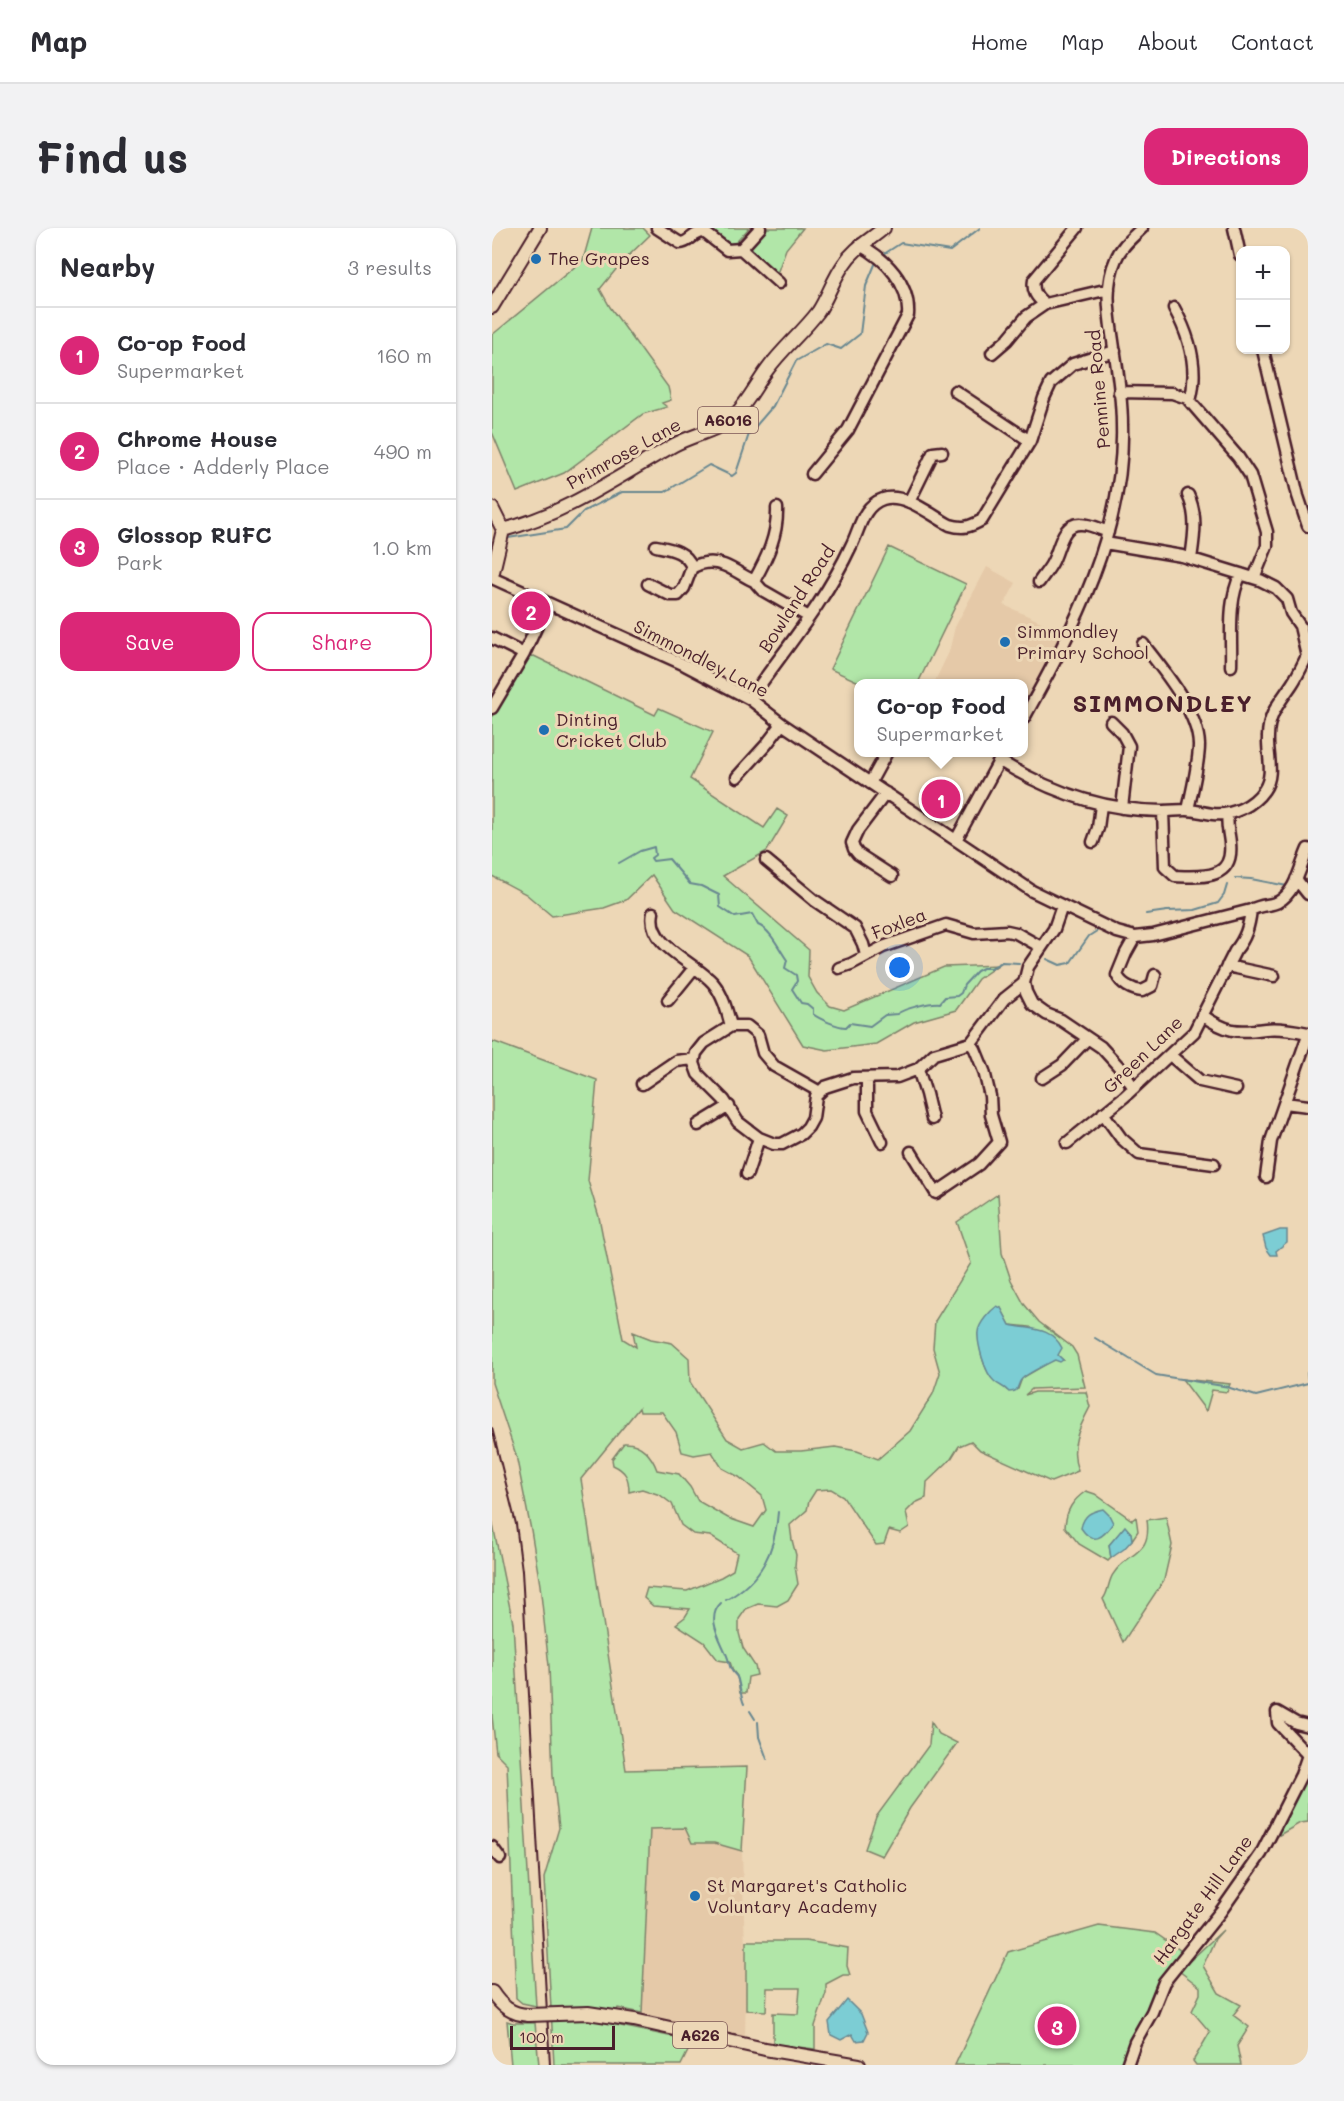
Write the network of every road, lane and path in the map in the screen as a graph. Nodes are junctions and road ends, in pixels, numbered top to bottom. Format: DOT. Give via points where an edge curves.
graph roads {
  1 [pos="540,228"];
  2 [pos="657,228"];
  3 [pos="760,228"];
  4 [pos="884,228"];
  5 [pos="1077,228"];
  6 [pos="1142,228"];
  7 [pos="1234,228"];
  8 [pos="860,245"];
  9 [pos="1238,246"];
  10 [pos="741,249"];
  11 [pos="779,283"];
  12 [pos="1108,289"];
  13 [pos="1045,304"];
  14 [pos="492,307"];
  15 [pos="1173,308"];
  16 [pos="1115,351"];
  17 [pos="992,353"];
  18 [pos="1264,354"];
  19 [pos="955,391"];
  20 [pos="1119,392"];
  21 [pos="1190,401"];
  22 [pos="1030,441"];
  23 [pos="942,452"];
  24 [pos="812,474"];
  25 [pos="1188,495"];
  26 [pos="1303,495"];
  27 [pos="909,502"];
  28 [pos="492,508"];
  29 [pos="777,508"];
  30 [pos="1308,526"];
  31 [pos="504,530"];
  32 [pos="1107,538"];
  33 [pos="656,546"];
  34 [pos="1191,559"];
  35 [pos="692,567"];
  36 [pos="1241,574"];
  37 [pos="492,577"];
  38 [pos="1254,578"];
  39 [pos="754,581"];
  40 [pos="1039,582"];
  41 [pos="648,584"];
  42 [pos="547,604"];
  43 [pos="809,617"];
  44 [pos="492,638"];
  45 [pos="1143,651"];
  46 [pos="524,654"];
  47 [pos="1231,666"];
  48 [pos="750,699"];
  49 [pos="492,708"];
  50 [pos="1028,709"];
  51 [pos="1111,722"];
  52 [pos="782,723"];
  53 [pos="885,757"];
  54 [pos="1002,757"];
  55 [pos="737,777"];
  56 [pos="870,783"];
  57 [pos="885,793"];
  58 [pos="1101,805"];
  59 [pos="1122,808"];
  60 [pos="1188,810"];
  61 [pos="1163,811"];
  62 [pos="1228,814"];
  63 [pos="956,840"];
  64 [pos="1093,842"];
  65 [pos="1308,849"];
  66 [pos="766,860"];
  67 [pos="892,876"];
  68 [pos="1296,879"];
  69 [pos="1308,894"];
  70 [pos="1062,906"];
  71 [pos="1251,910"];
  72 [pos="653,913"];
  73 [pos="1135,937"];
  74 [pos="1041,947"];
  75 [pos="866,955"];
  76 [pos="1227,966"];
  77 [pos="694,968"];
  78 [pos="839,968"];
  79 [pos="1155,975"];
  80 [pos="1274,976"];
  81 [pos="1024,983"];
  82 [pos="668,1000"];
  83 [pos="1202,1015"];
  84 [pos="731,1026"];
  85 [pos="1308,1034"];
  86 [pos="1087,1039"];
  87 [pos="971,1043"];
  88 [pos="1170,1055"];
  89 [pos="694,1059"];
  90 [pos="651,1062"];
  91 [pos="918,1069"];
  92 [pos="657,1074"];
  93 [pos="1042,1078"];
  94 [pos="867,1079"];
  95 [pos="642,1084"];
  96 [pos="1134,1088"];
  97 [pos="1236,1089"];
  98 [pos="820,1092"];
  99 [pos="1285,1103"];
  100 [pos="729,1106"];
  101 [pos="1308,1106"];
  102 [pos="1103,1113"];
  103 [pos="932,1119"];
  104 [pos="698,1125"];
  105 [pos="759,1138"];
  106 [pos="877,1140"];
  107 [pos="1067,1143"];
  108 [pos="911,1152"];
  109 [pos="1214,1164"];
  110 [pos="747,1174"];
  111 [pos="1266,1177"];
  112 [pos="1308,1726"];
  113 [pos="1308,1755"];
  114 [pos="492,1847"];
  115 [pos="501,1858"];
  116 [pos="492,1992"];
  117 [pos="859,2065"];
  118 [pos="1127,2065"];
  1 -- 14 [label="main road"];
  2 -- 10 [label="street" via="676,242 683,243 704,232 727,250"];
  3 -- 10 [label="street"];
  4 -- 8 [label="main road, Primrose Lane / A6016"];
  5 -- 13 [label="street" via="1034,280 1036,297"];
  6 -- 12 [label="street, Pennine Road" via="1116,257"];
  7 -- 9 [label="street"];
  8 -- 24 [label="street" via="874,252 905,288 908,315 848,430"];
  8 -- 31 [label="main road, Primrose Lane / A6016" via="844,263 819,311 733,416 555,513"];
  10 -- 11 [label="street"];
  12 -- 13 [label="street"];
  12 -- 16 [label="street, Pennine Road"];
  13 -- 17 [label="street" via="1026,317"];
  15 -- 21 [label="street" via="1185,331 1193,363"];
  16 -- 20 [label="street, Pennine Road"];
  16 -- 22 [label="street, Bowland Road" via="1073,364 1051,383"];
  18 -- 26 [label="street"];
  19 -- 22 [label="street"];
  20 -- 21 [label="street" via="1172,393"];
  20 -- 32 [label="street, Pennine Road" via="1122,450"];
  21 -- 38 [label="street" via="1250,475 1267,532 1267,546"];
  22 -- 27 [label="street, Bowland Road" via="982,520 970,527 950,525"];
  23 -- 27 [label="street" via="933,453"];
  25 -- 34 [label="street" via="1195,530"];
  26 -- 30 [label="street"];
  27 -- 43 [label="street, Bowland Road" via="883,499 864,514 836,576"];
  28 -- 31 [label="main road"];
  29 -- 39 [label="street" via="771,547"];
  31 -- 37 [label="main road"];
  32 -- 34 [label="street"];
  32 -- 40 [label="street" via="1091,526 1073,525 1067,529 1053,562"];
  32 -- 50 [label="street, Pennine Road" via="1066,640"];
  33 -- 35 [label="street" via="682,554"];
  34 -- 36 [label="street"];
  35 -- 39 [label="street" via="714,562"];
  35 -- 41 [label="street" via="678,595"];
  36 -- 38 [label="street"];
  36 -- 47 [label="street" via="1234,589"];
  37 -- 42 [label="street, Simmondley Lane"];
  38 -- 62 [label="street" via="1276,588 1287,599 1300,626 1307,656 1270,716 1271,763 1266,787 1255,802"];
  39 -- 43 [label="street" via="762,590"];
  42 -- 46 [label="street"];
  42 -- 48 [label="street, Simmondley Lane"];
  43 -- 48 [label="street, Bowland Road"];
  44 -- 46 [label="street"];
  45 -- 60 [label="street" via="1185,704 1197,728 1199,747"];
  46 -- 49 [label="street"];
  48 -- 52 [label="street, Simmondley Lane"];
  51 -- 59 [label="street" via="1128,746"];
  52 -- 55 [label="street"];
  52 -- 56 [label="street, Simmondley Lane"];
  53 -- 56 [label="street"];
  54 -- 58 [label="street" via="1050,789"];
  54 -- 63 [label="street"];
  56 -- 57 [label="street, Simmondley Lane"];
  57 -- 63 [label="street, Simmondley Lane"];
  57 -- 67 [label="street" via="852,843 858,854"];
  58 -- 59 [label="street"];
  58 -- 64 [label="street"];
  59 -- 61 [label="street"];
  60 -- 61 [label="street"];
  60 -- 62 [label="street"];
  61 -- 62 [label="street" via="1165,867 1175,876 1214,874 1224,869 1230,859"];
  63 -- 70 [label="street, Simmondley Lane" via="1032,891"];
  65 -- 68 [label="street, Simmondley Lane"];
  66 -- 75 [label="street" via="855,928"];
  68 -- 69 [label="street"];
  68 -- 71 [label="street, Simmondley Lane" via="1290,892 1276,903"];
  70 -- 73 [label="street, Simmondley Lane"];
  70 -- 74 [label="street" via="1054,929"];
  71 -- 73 [label="street, Simmondley Lane"];
  71 -- 76 [label="street, Green Lane" via="1244,940"];
  72 -- 77 [label="street" via="651,922 657,936"];
  73 -- 79 [label="street" via="1112,974 1130,988 1142,991 1152,986"];
  74 -- 75 [label="street, Foxlea" via="1016,933 974,933 946,925"];
  74 -- 81 [label="street" via="1028,967"];
  75 -- 78 [label="street, Foxlea"];
  76 -- 80 [label="street"];
  76 -- 83 [label="street, Green Lane"];
  77 -- 82 [label="street"];
  77 -- 84 [label="street" via="722,995"];
  81 -- 86 [label="street" via="1032,1004"];
  81 -- 87 [label="street" via="1004,999"];
  83 -- 85 [label="street" via="1230,1030"];
  83 -- 88 [label="street, Green Lane" via="1194,1032"];
  84 -- 89 [label="street" via="704,1043"];
  84 -- 98 [label="street" via="753,1030 774,1066"];
  85 -- 99 [label="street"];
  86 -- 93 [label="street" via="1062,1065"];
  86 -- 96 [label="street" via="1101,1047"];
  87 -- 91 [label="street" via="934,1054"];
  87 -- 108 [label="street" via="984,1071 999,1142 979,1164 936,1193"];
  88 -- 96 [label="street, Green Lane"];
  88 -- 97 [label="street" via="1200,1081"];
  89 -- 92 [label="street" via="676,1061"];
  89 -- 100 [label="street" via="698,1074"];
  90 -- 92 [label="street"];
  91 -- 94 [label="street" via="897,1077"];
  91 -- 103 [label="street"];
  92 -- 95 [label="street"];
  94 -- 98 [label="street" via="846,1080 828,1085"];
  94 -- 106 [label="street" via="867,1111"];
  96 -- 102 [label="street, Green Lane"];
  98 -- 105 [label="street" via="813,1118 801,1134 782,1144"];
  99 -- 101 [label="street"];
  99 -- 111 [label="street" via="1271,1141"];
  100 -- 104 [label="street"];
  100 -- 105 [label="street" via="738,1122"];
  102 -- 107 [label="street, Green Lane"];
  102 -- 109 [label="street" via="1139,1154"];
  105 -- 110 [label="street"];
  112 -- 113 [label="street, Hargate Hill Lane" via="1277,1712 1278,1723"];
  113 -- 118 [label="street, Hargate Hill Lane" via="1261,1854 1164,1982"];
  114 -- 115 [label="street"];
  116 -- 117 [label="main road, A626, bridge" via="503,2007 514,2013 588,2013"];
}
